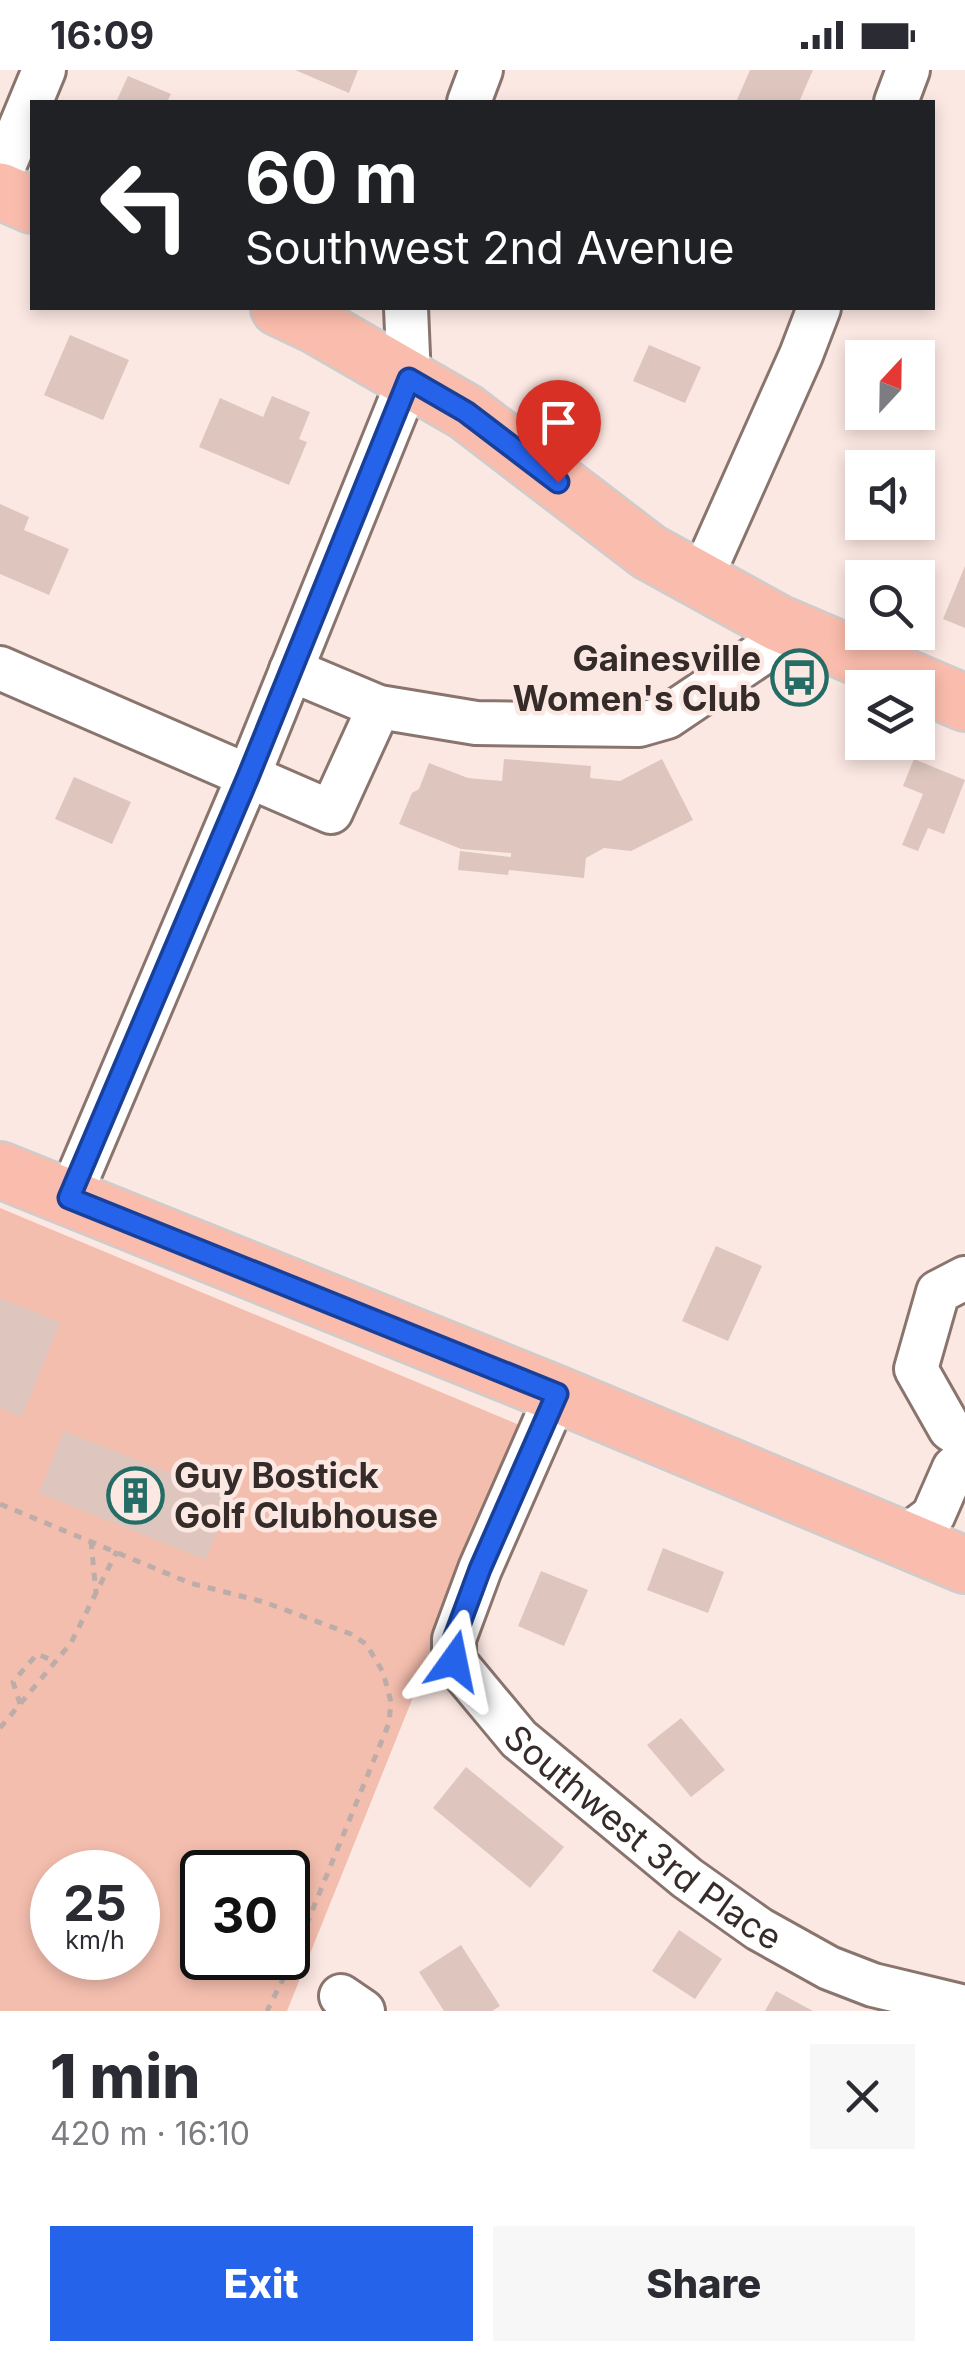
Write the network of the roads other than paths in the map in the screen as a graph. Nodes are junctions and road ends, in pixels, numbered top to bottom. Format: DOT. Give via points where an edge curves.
graph roads {
  1 [pos="44,70"];
  2 [pos="482,70"];
  3 [pos="908,70"];
  4 [pos="32,100"];
  5 [pos="469,100"];
  6 [pos="897,100"];
  7 [pos="30,104"];
  8 [pos="0,176"];
  9 [pos="0,191"];
  10 [pos="30,204"];
  11 [pos="283,310"];
  12 [pos="406,310"];
  13 [pos="818,310"];
  14 [pos="409,379"];
  15 [pos="700,580"];
  16 [pos="788,628"];
  17 [pos="0,668"];
  18 [pos="291,670"];
  19 [pos="965,703"];
  20 [pos="379,707"];
  21 [pos="248,777"];
  22 [pos="0,1170"];
  23 [pos="69,1198"];
  24 [pos="965,1278"];
  25 [pos="557,1394"];
  26 [pos="965,1439"];
  27 [pos="965,1459"];
  28 [pos="904,1538"];
  29 [pos="965,1565"];
  30 [pos="965,2007"];
  1 -- 4 [label="street"];
  2 -- 5 [label="street"];
  3 -- 6 [label="street"];
  7 -- 8 [label="street"];
  9 -- 10 [label="main road"];
  11 -- 14 [label="main road"];
  12 -- 14 [label="street"];
  13 -- 15 [label="street"];
  14 -- 15 [label="main road" via="466,412 649,552"];
  14 -- 18 [label="street"];
  15 -- 16 [label="main road"];
  16 -- 19 [label="main road"];
  16 -- 20 [label="street" via="667,717 638,725 476,723"];
  17 -- 21 [label="street"];
  18 -- 20 [label="street"];
  18 -- 21 [label="street"];
  20 -- 21 [label="street" via="330,812"];
  21 -- 23 [label="street"];
  22 -- 23 [label="main road"];
  23 -- 25 [label="main road"];
  24 -- 26 [label="street" via="938,1292 916,1369 950,1429"];
  25 -- 28 [label="main road"];
  25 -- 30 [label="street, Southwest 3rd Place" via="480,1569 454,1639 454,1661 519,1739 686,1878 759,1929 872,1986"];
  27 -- 28 [label="street" via="954,1468 933,1516"];
  28 -- 29 [label="main road"];
}
